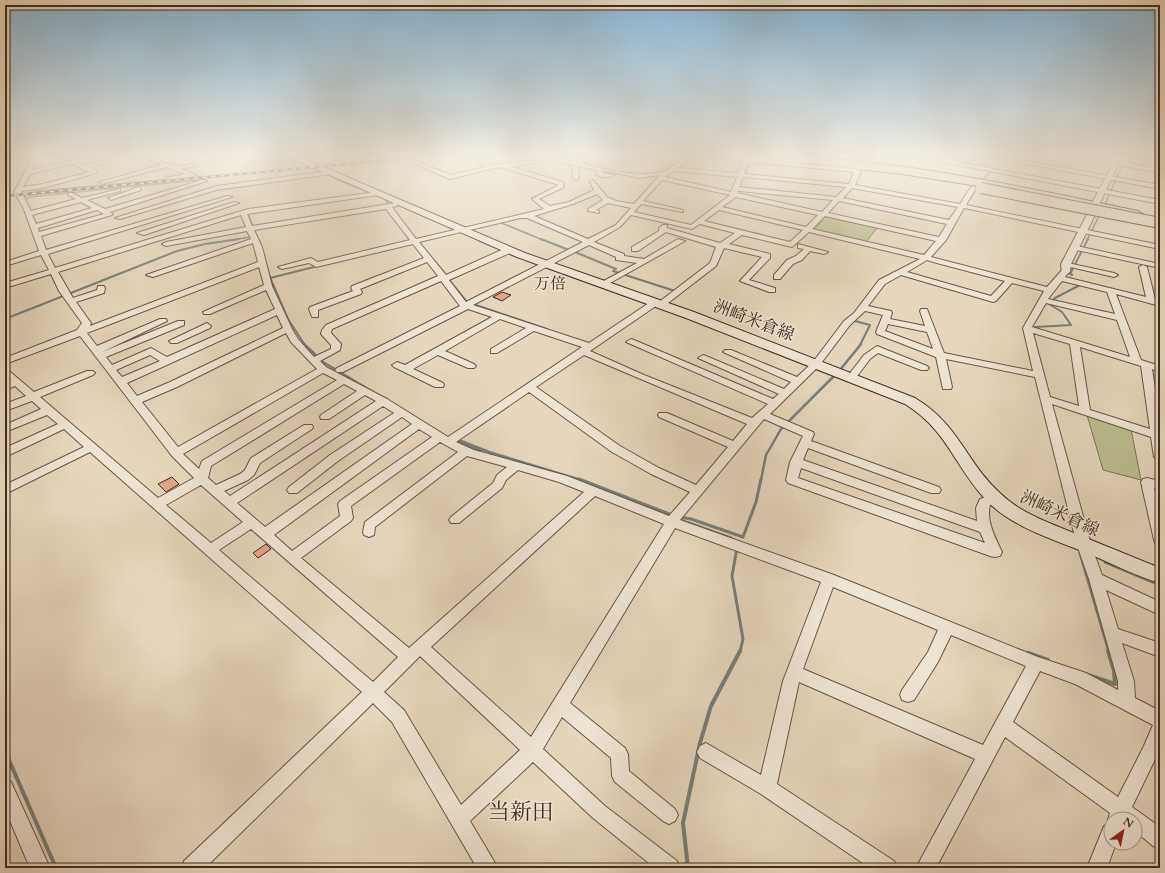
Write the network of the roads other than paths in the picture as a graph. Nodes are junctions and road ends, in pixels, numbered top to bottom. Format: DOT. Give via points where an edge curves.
graph roads {
  1 [pos="20,198"];
  2 [pos="77,198"];
  3 [pos="97,198"];
  4 [pos="103,198"];
  5 [pos="136,198"];
  6 [pos="144,198"];
  7 [pos="187,198"];
  8 [pos="227,198"];
  9 [pos="230,198"];
  10 [pos="350,198"];
  11 [pos="381,198"];
  12 [pos="537,198"];
  13 [pos="583,198"];
  14 [pos="604,198"];
  15 [pos="643,198"];
  16 [pos="729,198"];
  17 [pos="758,198"];
  18 [pos="809,198"];
  19 [pos="840,198"];
  20 [pos="917,198"];
  21 [pos="969,198"];
  22 [pos="1037,198"];
  23 [pos="1040,198"];
  24 [pos="1102,198"];
  25 [pos="1140,198"];
  26 [pos="838,200"];
  27 [pos="607,201"];
  28 [pos="86,202"];
  29 [pos="1160,202"];
  30 [pos="236,203"];
  31 [pos="637,204"];
  32 [pos="392,206"];
  33 [pos="963,206"];
  34 [pos="718,208"];
  35 [pos="1094,208"];
  36 [pos="548,209"];
  37 [pos="102,210"];
  38 [pos="681,211"];
  39 [pos="597,212"];
  40 [pos="243,213"];
  41 [pos="629,213"];
  42 [pos="28,214"];
  43 [pos="43,214"];
  44 [pos="823,214"];
  45 [pos="526,215"];
  46 [pos="118,218"];
  47 [pos="670,222"];
  48 [pos="699,222"];
  49 [pos="1160,222"];
  50 [pos="952,223"];
  51 [pos="33,226"];
  52 [pos="134,226"];
  53 [pos="252,228"];
  54 [pos="661,229"];
  55 [pos="727,229"];
  56 [pos="808,229"];
  57 [pos="462,230"];
  58 [pos="741,232"];
  59 [pos="1088,232"];
  60 [pos="141,233"];
  61 [pos="37,235"];
  62 [pos="161,238"];
  63 [pos="255,240"];
  64 [pos="715,240"];
  65 [pos="942,240"];
  66 [pos="417,241"];
  67 [pos="681,241"];
  68 [pos="149,242"];
  69 [pos="589,242"];
  70 [pos="645,243"];
  71 [pos="166,244"];
  72 [pos="793,244"];
  73 [pos="722,246"];
  74 [pos="1160,247"];
  75 [pos="635,248"];
  76 [pos="809,248"];
  77 [pos="1080,248"];
  78 [pos="666,249"];
  79 [pos="173,251"];
  80 [pos="506,251"];
  81 [pos="824,252"];
  82 [pos="44,253"];
  83 [pos="926,257"];
  84 [pos="429,259"];
  85 [pos="643,262"];
  86 [pos="262,263"];
  87 [pos="5,264"];
  88 [pos="544,265"];
  89 [pos="1143,266"];
  90 [pos="1160,266"];
  91 [pos="282,267"];
  92 [pos="1068,269"];
  93 [pos="52,270"];
  94 [pos="898,272"];
  95 [pos="150,275"];
  96 [pos="1114,275"];
  97 [pos="445,278"];
  98 [pos="777,278"];
  99 [pos="1011,279"];
  100 [pos="5,286"];
  101 [pos="268,286"];
  102 [pos="603,286"];
  103 [pos="100,288"];
  104 [pos="772,290"];
  105 [pos="1049,290"];
  106 [pos="1111,291"];
  107 [pos="68,297"];
  108 [pos="1047,301"];
  109 [pos="1151,301"];
  110 [pos="1160,303"];
  111 [pos="468,304"];
  112 [pos="658,304"];
  113 [pos="863,308"];
  114 [pos="280,310"];
  115 [pos="924,311"];
  116 [pos="207,312"];
  117 [pos="316,315"];
  118 [pos="499,316"];
  119 [pos="1121,318"];
  120 [pos="163,321"];
  121 [pos="885,321"];
  122 [pos="181,323"];
  123 [pos="288,328"];
  124 [pos="533,328"];
  125 [pos="1028,328"];
  126 [pos="931,330"];
  127 [pos="81,331"];
  128 [pos="215,338"];
  129 [pos="174,341"];
  130 [pos="631,342"];
  131 [pos="1075,344"];
  132 [pos="586,349"];
  133 [pos="438,351"];
  134 [pos="494,351"];
  135 [pos="728,352"];
  136 [pos="98,353"];
  137 [pos="940,355"];
  138 [pos="704,358"];
  139 [pos="167,360"];
  140 [pos="316,360"];
  141 [pos="5,361"];
  142 [pos="816,364"];
  143 [pos="1142,364"];
  144 [pos="397,365"];
  145 [pos="470,366"];
  146 [pos="322,368"];
  147 [pos="924,368"];
  148 [pos="110,369"];
  149 [pos="406,369"];
  150 [pos="1160,369"];
  151 [pos="5,372"];
  152 [pos="90,373"];
  153 [pos="1037,374"];
  154 [pos="342,375"];
  155 [pos="852,378"];
  156 [pos="798,381"];
  157 [pos="17,382"];
  158 [pos="120,382"];
  159 [pos="439,385"];
  160 [pos="947,386"];
  161 [pos="5,387"];
  162 [pos="529,387"];
  163 [pos="365,391"];
  164 [pos="785,393"];
  165 [pos="34,396"];
  166 [pos="1047,399"];
  167 [pos="135,401"];
  168 [pos="383,401"];
  169 [pos="774,403"];
  170 [pos="5,408"];
  171 [pos="49,410"];
  172 [pos="1085,411"];
  173 [pos="401,413"];
  174 [pos="663,415"];
  175 [pos="324,417"];
  176 [pos="758,419"];
  177 [pos="66,424"];
  178 [pos="419,424"];
  179 [pos="308,428"];
  180 [pos="5,429"];
  181 [pos="1158,436"];
  182 [pos="448,439"];
  183 [pos="805,444"];
  184 [pos="735,446"];
  185 [pos="92,447"];
  186 [pos="466,451"];
  187 [pos="5,453"];
  188 [pos="176,453"];
  189 [pos="1160,457"];
  190 [pos="796,462"];
  191 [pos="516,466"];
  192 [pos="202,479"];
  193 [pos="1160,485"];
  194 [pos="5,490"];
  195 [pos="216,490"];
  196 [pos="293,490"];
  197 [pos="593,490"];
  198 [pos="697,490"];
  199 [pos="935,490"];
  200 [pos="995,498"];
  201 [pos="230,502"];
  202 [pos="157,504"];
  203 [pos="675,519"];
  204 [pos="455,520"];
  205 [pos="252,522"];
  206 [pos="985,529"];
  207 [pos="369,532"];
  208 [pos="266,534"];
  209 [pos="1160,540"];
  210 [pos="210,550"];
  211 [pos="1086,550"];
  212 [pos="292,558"];
  213 [pos="1160,576"];
  214 [pos="829,579"];
  215 [pos="1096,579"];
  216 [pos="1160,609"];
  217 [pos="947,627"];
  218 [pos="1112,633"];
  219 [pos="1160,650"];
  220 [pos="415,652"];
  221 [pos="1036,663"];
  222 [pos="794,672"];
  223 [pos="373,692"];
  224 [pos="908,695"];
  225 [pos="1127,702"];
  226 [pos="560,705"];
  227 [pos="1160,720"];
  228 [pos="1003,725"];
  229 [pos="1160,727"];
  230 [pos="532,751"];
  231 [pos="706,752"];
  232 [pos="987,756"];
  233 [pos="768,784"];
  234 [pos="5,788"];
  235 [pos="1118,811"];
  236 [pos="1128,811"];
  237 [pos="669,815"];
  238 [pos="459,819"];
  239 [pos="1143,828"];
  240 [pos="1160,838"];
  241 [pos="1104,851"];
  242 [pos="40,868"];
  243 [pos="191,868"];
  244 [pos="488,868"];
  245 [pos="670,868"];
  246 [pos="887,868"];
  247 [pos="926,868"];
  248 [pos="1097,868"];
  1 -- 42 [label="street"];
  2 -- 28 [label="street"];
  3 -- 28 [label="street"];
  4 -- 28 [label="street"];
  5 -- 37 [label="street"];
  6 -- 37 [label="street"];
  7 -- 46 [label="street"];
  8 -- 52 [label="street"];
  9 -- 30 [label="street"];
  10 -- 40 [label="street"];
  11 -- 32 [label="main road, 洲崎米倉線"];
  12 -- 36 [label="street" via="535,199"];
  13 -- 36 [label="street"];
  14 -- 27 [label="street"];
  15 -- 31 [label="street"];
  16 -- 34 [label="street"];
  17 -- 44 [label="street"];
  18 -- 26 [label="street"];
  19 -- 26 [label="street"];
  20 -- 33 [label="street"];
  21 -- 33 [label="street"];
  22 -- 49 [label="highway, bridge"];
  23 -- 35 [label="highway"];
  24 -- 35 [label="street"];
  25 -- 29 [label="street"];
  26 -- 44 [label="street"];
  26 -- 50 [label="street"];
  27 -- 31 [label="street" via="614,204"];
  27 -- 39 [label="street" via="590,210"];
  28 -- 37 [label="street"];
  28 -- 42 [label="street"];
  28 -- 43 [label="street"];
  30 -- 40 [label="street"];
  30 -- 60 [label="street"];
  31 -- 38 [label="street"];
  31 -- 41 [label="street"];
  32 -- 53 [label="street"];
  32 -- 57 [label="main road, 洲崎米倉線"];
  32 -- 66 [label="street"];
  33 -- 50 [label="street"];
  33 -- 59 [label="street"];
  34 -- 48 [label="street"];
  34 -- 56 [label="street"];
  35 -- 49 [label="highway"];
  35 -- 59 [label="street"];
  36 -- 45 [label="street"];
  37 -- 46 [label="street"];
  37 -- 51 [label="street"];
  37 -- 61 [label="street"];
  40 -- 53 [label="street"];
  40 -- 62 [label="street"];
  41 -- 47 [label="street"];
  41 -- 69 [label="street" via="618,226"];
  42 -- 51 [label="street"];
  44 -- 56 [label="street"];
  44 -- 65 [label="street"];
  45 -- 57 [label="street"];
  45 -- 69 [label="street"];
  46 -- 52 [label="street"];
  47 -- 48 [label="street" via="692,226"];
  47 -- 54 [label="street"];
  48 -- 55 [label="street"];
  50 -- 65 [label="street"];
  51 -- 61 [label="street"];
  52 -- 60 [label="street"];
  52 -- 82 [label="street"];
  53 -- 63 [label="street"];
  53 -- 71 [label="street"];
  54 -- 70 [label="street" via="663,232"];
  54 -- 73 [label="street"];
  55 -- 58 [label="street"];
  55 -- 64 [label="street"];
  56 -- 72 [label="street"];
  56 -- 83 [label="street"];
  57 -- 66 [label="street"];
  57 -- 80 [label="main road, 洲崎米倉線"];
  58 -- 72 [label="street"];
  58 -- 73 [label="street"];
  59 -- 74 [label="street"];
  59 -- 77 [label="street"];
  60 -- 68 [label="street"];
  61 -- 82 [label="street"];
  62 -- 68 [label="street"];
  62 -- 71 [label="street"];
  63 -- 86 [label="street"];
  63 -- 95 [label="street"];
  65 -- 83 [label="street"];
  66 -- 84 [label="street"];
  66 -- 91 [label="street" via="316,265 312,260"];
  67 -- 78 [label="street"];
  68 -- 93 [label="street"];
  69 -- 85 [label="street" via="621,256 619,258"];
  69 -- 88 [label="street"];
  70 -- 75 [label="street"];
  70 -- 78 [label="street"];
  71 -- 79 [label="street"];
  72 -- 76 [label="street"];
  73 -- 104 [label="street" via="767,256 744,281"];
  73 -- 112 [label="street" via="713,264"];
  76 -- 81 [label="street"];
  76 -- 98 [label="street" via="799,258 790,262"];
  77 -- 90 [label="street"];
  77 -- 92 [label="street"];
  78 -- 85 [label="street"];
  80 -- 88 [label="main road, 洲崎米倉線"];
  80 -- 97 [label="street"];
  82 -- 87 [label="street"];
  82 -- 93 [label="street"];
  83 -- 94 [label="street" via="913,267"];
  83 -- 99 [label="street"];
  84 -- 97 [label="street"];
  84 -- 117 [label="street" via="355,288 358,292 313,309"];
  85 -- 102 [label="street"];
  86 -- 101 [label="street"];
  86 -- 127 [label="street"];
  88 -- 102 [label="main road, 洲崎米倉線"];
  88 -- 111 [label="street"];
  89 -- 109 [label="street"];
  92 -- 96 [label="street"];
  92 -- 105 [label="street"];
  92 -- 106 [label="street"];
  93 -- 100 [label="street"];
  93 -- 107 [label="street"];
  94 -- 99 [label="street" via="993,299"];
  94 -- 113 [label="street" via="882,282"];
  97 -- 111 [label="street" via="462,304"];
  97 -- 140 [label="street" via="329,327 326,334 336,344 335,350"];
  99 -- 105 [label="street"];
  101 -- 114 [label="street"];
  101 -- 116 [label="street"];
  102 -- 112 [label="main road, 洲崎米倉線"];
  103 -- 107 [label="street" via="101,291"];
  105 -- 108 [label="street"];
  106 -- 109 [label="street"];
  106 -- 119 [label="street"];
  107 -- 127 [label="street" via="87,323"];
  108 -- 119 [label="street"];
  108 -- 125 [label="street"];
  109 -- 110 [label="street"];
  111 -- 118 [label="street"];
  111 -- 154 [label="street"];
  112 -- 132 [label="street"];
  112 -- 142 [label="main road, 洲崎米倉線"];
  113 -- 121 [label="street" via="888,313"];
  113 -- 142 [label="street"];
  114 -- 123 [label="street"];
  114 -- 128 [label="street"];
  115 -- 126 [label="street"];
  118 -- 124 [label="street"];
  118 -- 133 [label="street"];
  119 -- 143 [label="street"];
  120 -- 136 [label="street"];
  121 -- 126 [label="street"];
  121 -- 137 [label="street" via="880,332"];
  122 -- 136 [label="street"];
  123 -- 140 [label="street" via="294,340"];
  123 -- 167 [label="street"];
  124 -- 132 [label="street"];
  124 -- 134 [label="street"];
  125 -- 131 [label="street"];
  125 -- 153 [label="street"];
  126 -- 137 [label="street"];
  127 -- 136 [label="street"];
  127 -- 141 [label="street"];
  128 -- 129 [label="street" via="203,328"];
  128 -- 139 [label="street"];
  130 -- 169 [label="street"];
  131 -- 143 [label="street"];
  131 -- 172 [label="street"];
  132 -- 162 [label="street"];
  132 -- 176 [label="street" via="641,377"];
  133 -- 145 [label="street"];
  133 -- 149 [label="street"];
  135 -- 156 [label="street"];
  136 -- 148 [label="street"];
  137 -- 153 [label="street"];
  137 -- 160 [label="street"];
  138 -- 164 [label="street"];
  139 -- 148 [label="street" via="151,351"];
  139 -- 158 [label="street"];
  140 -- 146 [label="street"];
  142 -- 155 [label="main road, 洲崎米倉線"];
  142 -- 156 [label="street"];
  143 -- 150 [label="street"];
  143 -- 181 [label="street"];
  144 -- 149 [label="street"];
  146 -- 154 [label="street"];
  146 -- 188 [label="street"];
  147 -- 155 [label="street" via="877,349 867,357"];
  148 -- 158 [label="street"];
  149 -- 159 [label="street"];
  151 -- 157 [label="street"];
  152 -- 165 [label="street"];
  153 -- 166 [label="street"];
  154 -- 163 [label="street"];
  154 -- 192 [label="street" via="206,464"];
  155 -- 200 [label="main road, 洲崎米倉線" via="910,401 932,414"];
  156 -- 164 [label="street"];
  157 -- 161 [label="street"];
  157 -- 165 [label="street"];
  158 -- 167 [label="street"];
  162 -- 182 [label="street"];
  162 -- 198 [label="street" via="616,449 655,471"];
  163 -- 168 [label="street"];
  163 -- 175 [label="street"];
  164 -- 169 [label="street"];
  165 -- 170 [label="street"];
  165 -- 171 [label="street"];
  166 -- 172 [label="street"];
  166 -- 211 [label="street"];
  167 -- 188 [label="street"];
  168 -- 173 [label="street"];
  168 -- 201 [label="street"];
  169 -- 176 [label="street"];
  171 -- 177 [label="street"];
  171 -- 180 [label="street"];
  172 -- 181 [label="street"];
  173 -- 178 [label="street"];
  173 -- 196 [label="street" via="334,458"];
  174 -- 184 [label="street"];
  176 -- 183 [label="street" via="785,424 809,434"];
  176 -- 184 [label="street"];
  177 -- 185 [label="street"];
  177 -- 187 [label="street"];
  178 -- 182 [label="street"];
  178 -- 208 [label="street"];
  179 -- 195 [label="street" via="255,461 250,472 244,477"];
  181 -- 189 [label="street"];
  182 -- 186 [label="street"];
  182 -- 212 [label="street" via="344,504 347,518"];
  183 -- 190 [label="street"];
  183 -- 199 [label="street"];
  184 -- 198 [label="street"];
  185 -- 194 [label="street"];
  185 -- 202 [label="street"];
  186 -- 191 [label="street"];
  186 -- 207 [label="street" via="369,525"];
  188 -- 192 [label="street"];
  190 -- 206 [label="street"];
  190 -- 206 [label="street" via="792,480 995,552"];
  191 -- 197 [label="street"];
  191 -- 204 [label="street" via="501,478 498,485"];
  192 -- 195 [label="street"];
  192 -- 202 [label="street"];
  193 -- 209 [label="street" via="1147,482"];
  195 -- 201 [label="street"];
  197 -- 203 [label="street"];
  197 -- 220 [label="street"];
  198 -- 203 [label="street"];
  200 -- 206 [label="street" via="984,502 982,509"];
  200 -- 211 [label="main road, 洲崎米倉線" via="1013,513"];
  201 -- 205 [label="street"];
  202 -- 210 [label="street"];
  203 -- 214 [label="street" via="738,546"];
  203 -- 226 [label="street"];
  205 -- 208 [label="street"];
  205 -- 210 [label="street"];
  208 -- 212 [label="street"];
  210 -- 223 [label="street"];
  211 -- 213 [label="main road, 洲崎米倉線"];
  211 -- 215 [label="street"];
  212 -- 220 [label="street"];
  214 -- 217 [label="street"];
  214 -- 222 [label="street"];
  215 -- 216 [label="street"];
  215 -- 218 [label="street"];
  217 -- 221 [label="street"];
  217 -- 224 [label="street" via="933,657"];
  218 -- 219 [label="street"];
  218 -- 225 [label="street" via="1126,681"];
  220 -- 223 [label="street"];
  220 -- 230 [label="street"];
  221 -- 225 [label="street" via="1080,678"];
  221 -- 228 [label="street"];
  222 -- 232 [label="street"];
  222 -- 233 [label="street"];
  223 -- 238 [label="street" via="398,716"];
  223 -- 243 [label="street"];
  225 -- 227 [label="street"];
  226 -- 230 [label="street"];
  226 -- 237 [label="street" via="619,754 622,776"];
  228 -- 232 [label="street"];
  228 -- 235 [label="street"];
  229 -- 236 [label="street"];
  230 -- 238 [label="street"];
  230 -- 245 [label="street" via="599,812"];
  231 -- 233 [label="street"];
  232 -- 247 [label="street"];
  233 -- 246 [label="street"];
  234 -- 242 [label="street"];
  238 -- 244 [label="street"];
  239 -- 240 [label="street"];
  241 -- 248 [label="street"];
}
